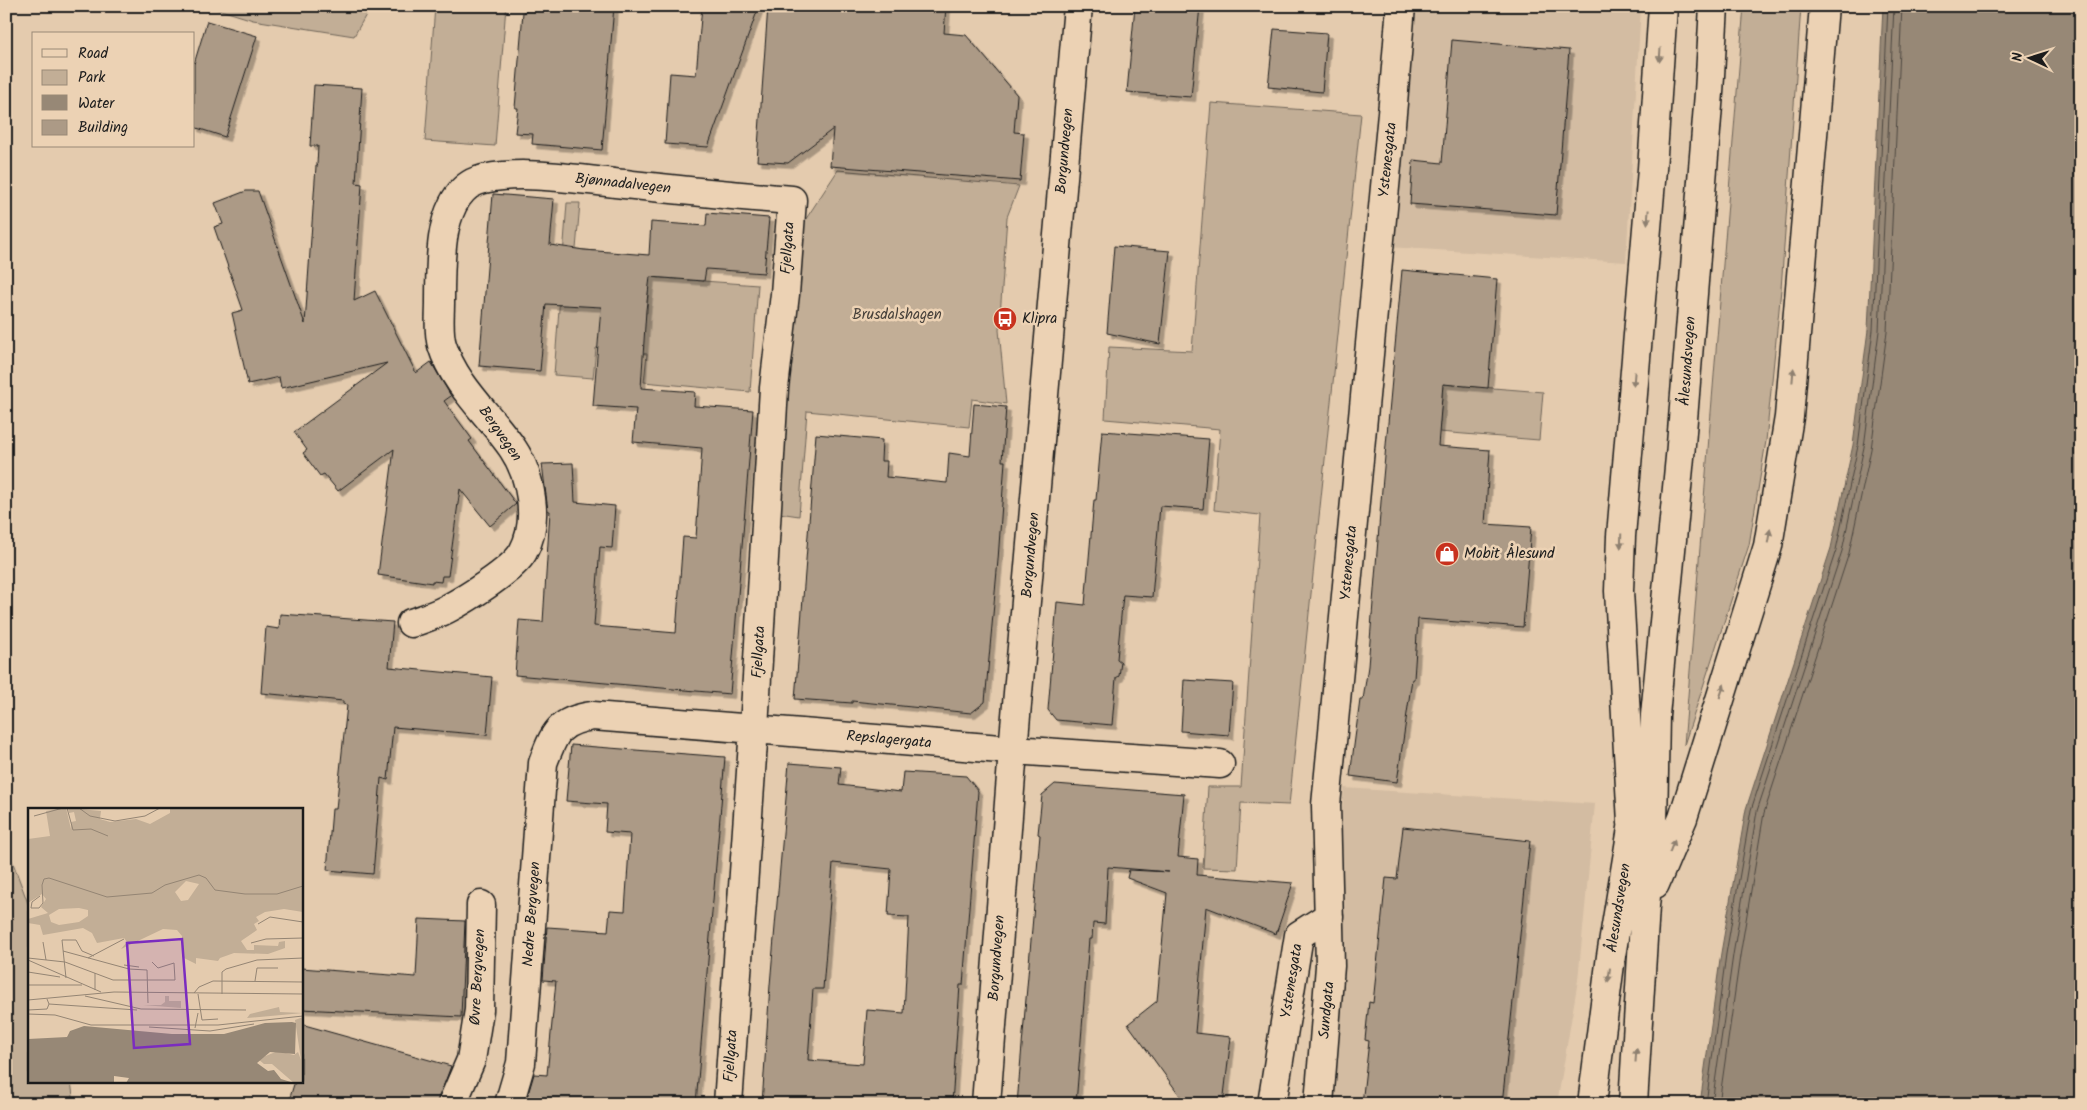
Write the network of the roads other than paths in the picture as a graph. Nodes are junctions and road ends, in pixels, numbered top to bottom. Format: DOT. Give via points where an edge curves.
graph roads {
  1 [pos="1078,6"];
  2 [pos="1401,6"];
  3 [pos="1663,6"];
  4 [pos="1714,6"];
  5 [pos="1824,6"];
  6 [pos="460,194"];
  7 [pos="792,200"];
  8 [pos="411,623"];
  9 [pos="1655,715"];
  10 [pos="562,727"];
  11 [pos="754,728"];
  12 [pos="1013,750"];
  13 [pos="1220,764"];
  14 [pos="1632,823"];
  15 [pos="481,905"];
  16 [pos="1645,906"];
  17 [pos="1329,916"];
  18 [pos="452,1104"];
  19 [pos="509,1104"];
  20 [pos="728,1104"];
  21 [pos="986,1104"];
  22 [pos="1272,1104"];
  23 [pos="1319,1104"];
  24 [pos="1592,1104"];
  25 [pos="1633,1104"];
  1 -- 12 [label="main road, Borgundvegen"];
  2 -- 17 [label="main road, Ystenesgata" via="1326,805"];
  3 -- 14 [label="main road, one-way" via="1621,536 1619,591"];
  4 -- 9 [label="main road, Ålesundsvegen" via="1680,457"];
  16 -- 5 [label="main road, one-way" via="1683,818 1768,546 1789,417"];
  6 -- 7 [label="main road, Bjønnadalvegen" via="476,181 509,175"];
  6 -- 8 [label="main road, Bergvegen" via="450,209 445,226 440,264 441,344 462,382 521,462 530,495 530,528 522,554 499,575 446,610"];
  7 -- 11 [label="main road, Fjellgata" via="774,388"];
  9 -- 14 [label="main road, Ålesundsvegen"];
  9 -- 16 [label="main road, Ålesundsvegen" via="1654,826"];
  10 -- 11 [label="main road, Repslagergata" via="575,718 593,716"];
  10 -- 19 [label="main road, Nedre Bergvegen" via="551,741 543,763 521,1063"];
  11 -- 12 [label="main road, Repslagergata"];
  11 -- 20 [label="main road, Fjellgata"];
  12 -- 13 [label="main road, Repslagergata"];
  12 -- 21 [label="main road, Borgundvegen"];
  14 -- 24 [label="main road, Ålesundsvegen, one-way"];
  15 -- 18 [label="main road, Øvre Bergvegen" via="479,1010 470,1060"];
  25 -- 16 [label="main road, Ålesundsvegen, one-way"];
  17 -- 22 [label="main road, Ystenesgata" via="1299,936"];
  17 -- 23 [label="main road, Sundgata" via="1330,966"];
}
